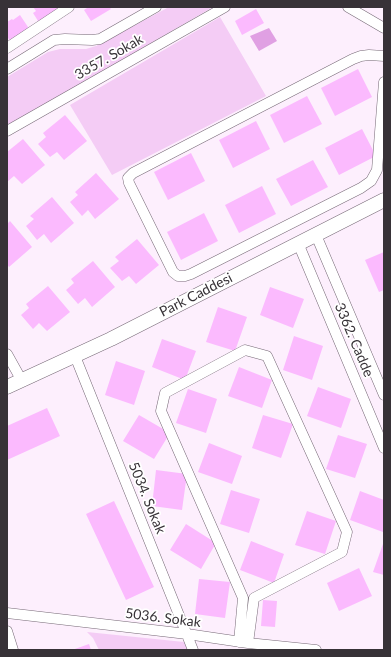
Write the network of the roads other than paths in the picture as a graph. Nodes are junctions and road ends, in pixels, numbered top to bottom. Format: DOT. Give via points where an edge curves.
graph roads {
  1 [pos="69,7"];
  2 [pos="156,7"];
  3 [pos="225,7"];
  4 [pos="348,7"];
  5 [pos="384,28"];
  6 [pos="7,48"];
  7 [pos="384,56"];
  8 [pos="7,69"];
  9 [pos="384,82"];
  10 [pos="7,131"];
  11 [pos="384,200"];
  12 [pos="316,235"];
  13 [pos="298,243"];
  14 [pos="7,354"];
  15 [pos="75,356"];
  16 [pos="22,380"];
  17 [pos="7,387"];
  18 [pos="384,395"];
  19 [pos="384,448"];
  20 [pos="7,613"];
  21 [pos="7,631"];
  22 [pos="187,634"];
  23 [pos="243,642"];
  24 [pos="13,650"];
  25 [pos="193,650"];
  26 [pos="316,650"];
  1 -- 6 [label="street"];
  2 -- 8 [label="street" via="100,38 54,40"];
  3 -- 10 [label="street, 3357. Sokak"];
  4 -- 5 [label="street"];
  7 -- 9 [label="street" via="353,58 133,173 128,178 173,272 178,276 190,274 371,181 377,170"];
  11 -- 12 [label="street, Park Caddesi"];
  12 -- 13 [label="street, Park Caddesi"];
  12 -- 18 [label="street, 3362. Cadde"];
  13 -- 15 [label="street, Park Caddesi"];
  13 -- 19 [label="street, 3362. Cadde"];
  14 -- 16 [label="street"];
  15 -- 16 [label="street, Park Caddesi"];
  15 -- 22 [label="street, 5034. Sokak"];
  16 -- 17 [label="street, Park Caddesi"];
  20 -- 22 [label="street, 5036. Sokak"];
  21 -- 24 [label="street"];
  22 -- 23 [label="street, 5036. Sokak"];
  22 -- 25 [label="street, 5034. Sokak"];
  23 -- 23 [label="street" via="243,598 161,411 165,392 245,350 267,356 347,532 342,552 254,598"];
  23 -- 26 [label="street, 5036. Sokak"];
}
